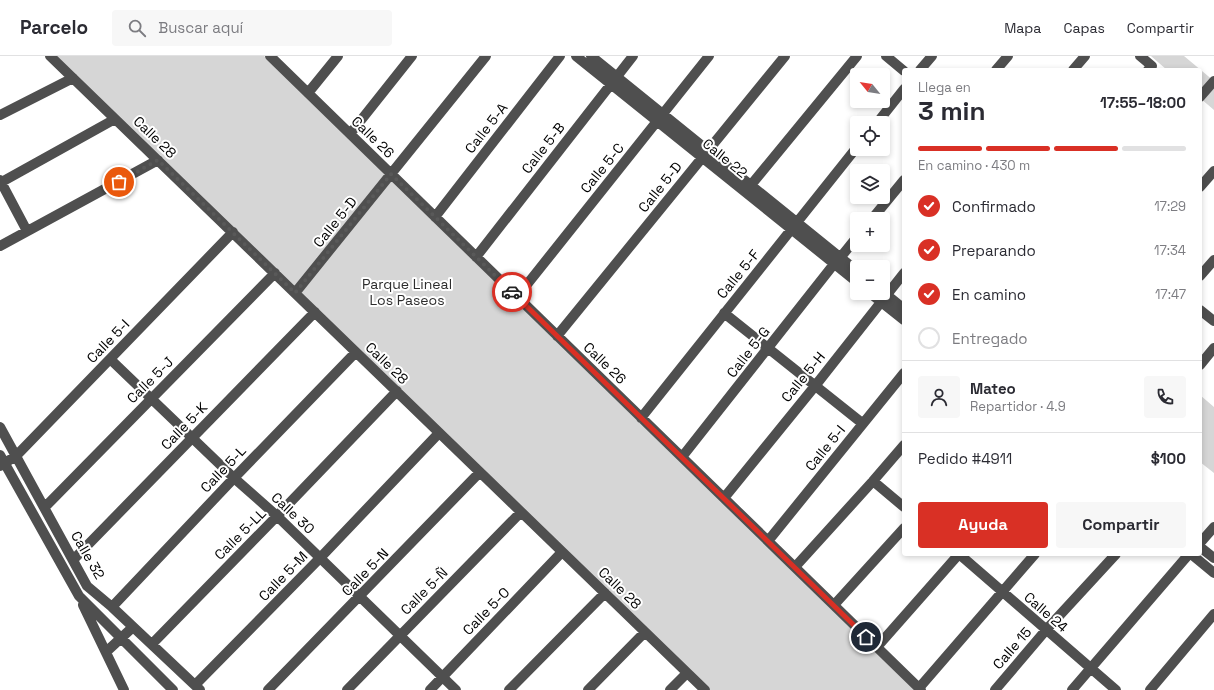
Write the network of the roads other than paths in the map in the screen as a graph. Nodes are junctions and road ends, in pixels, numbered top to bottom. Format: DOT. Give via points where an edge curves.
graph roads {
  1 [pos="50,56"];
  2 [pos="270,56"];
  3 [pos="338,56"];
  4 [pos="412,56"];
  5 [pos="486,56"];
  6 [pos="560,56"];
  7 [pos="576,56"];
  8 [pos="591,56"];
  9 [pos="633,56"];
  10 [pos="709,56"];
  11 [pos="785,56"];
  12 [pos="857,56"];
  13 [pos="886,56"];
  14 [pos="932,56"];
  15 [pos="1008,56"];
  16 [pos="1085,56"];
  17 [pos="1140,56"];
  18 [pos="922,68"];
  19 [pos="998,68"];
  20 [pos="1075,68"];
  21 [pos="1150,68"];
  22 [pos="902,69"];
  23 [pos="73,78"];
  24 [pos="614,80"];
  25 [pos="1214,81"];
  26 [pos="902,91"];
  27 [pos="308,93"];
  28 [pos="1202,95"];
  29 [pos="0,115"];
  30 [pos="882,116"];
  31 [pos="660,118"];
  32 [pos="116,119"];
  33 [pos="350,134"];
  34 [pos="704,154"];
  35 [pos="851,156"];
  36 [pos="158,160"];
  37 [pos="1214,171"];
  38 [pos="391,174"];
  39 [pos="0,182"];
  40 [pos="902,182"];
  41 [pos="751,185"];
  42 [pos="1202,185"];
  43 [pos="878,212"];
  44 [pos="435,217"];
  45 [pos="794,226"];
  46 [pos="27,231"];
  47 [pos="233,232"];
  48 [pos="850,245"];
  49 [pos="0,246"];
  50 [pos="476,257"];
  51 [pos="1214,260"];
  52 [pos="837,261"];
  53 [pos="850,268"];
  54 [pos="275,273"];
  55 [pos="1202,274"];
  56 [pos="850,275"];
  57 [pos="902,275"];
  58 [pos="890,288"];
  59 [pos="295,293"];
  60 [pos="517,297"];
  61 [pos="880,300"];
  62 [pos="886,300"];
  63 [pos="889,300"];
  64 [pos="902,308"];
  65 [pos="315,312"];
  66 [pos="1202,312"];
  67 [pos="724,313"];
  68 [pos="902,318"];
  69 [pos="1214,321"];
  70 [pos="557,336"];
  71 [pos="769,348"];
  72 [pos="1214,348"];
  73 [pos="356,352"];
  74 [pos="110,359"];
  75 [pos="1202,363"];
  76 [pos="902,375"];
  77 [pos="815,386"];
  78 [pos="397,391"];
  79 [pos="151,399"];
  80 [pos="641,418"];
  81 [pos="862,423"];
  82 [pos="0,427"];
  83 [pos="439,433"];
  84 [pos="193,438"];
  85 [pos="902,447"];
  86 [pos="16,456"];
  87 [pos="682,457"];
  88 [pos="2,461"];
  89 [pos="480,472"];
  90 [pos="234,478"];
  91 [pos="873,481"];
  92 [pos="724,498"];
  93 [pos="902,505"];
  94 [pos="45,507"];
  95 [pos="521,512"];
  96 [pos="277,516"];
  97 [pos="1214,527"];
  98 [pos="902,530"];
  99 [pos="768,541"];
  100 [pos="1202,541"];
  101 [pos="1202,549"];
  102 [pos="562,552"];
  103 [pos="957,556"];
  104 [pos="961,556"];
  105 [pos="1033,556"];
  106 [pos="1114,556"];
  107 [pos="1188,556"];
  108 [pos="1193,556"];
  109 [pos="320,558"];
  110 [pos="1214,558"];
  111 [pos="74,559"];
  112 [pos="795,567"];
  113 [pos="1214,573"];
  114 [pos="88,586"];
  115 [pos="1002,592"];
  116 [pos="605,593"];
  117 [pos="79,596"];
  118 [pos="360,597"];
  119 [pos="834,605"];
  120 [pos="112,606"];
  121 [pos="1214,614"];
  122 [pos="133,627"];
  123 [pos="1046,630"];
  124 [pos="646,632"];
  125 [pos="400,635"];
  126 [pos="121,639"];
  127 [pos="152,644"];
  128 [pos="877,647"];
  129 [pos="106,652"];
  130 [pos="1090,669"];
  131 [pos="687,673"];
  132 [pos="443,677"];
  133 [pos="697,682"];
  134 [pos="198,688"];
  135 [pos="920,689"];
  136 [pos="124,690"];
  137 [pos="174,690"];
  138 [pos="268,690"];
  139 [pos="347,690"];
  140 [pos="430,690"];
  141 [pos="456,690"];
  142 [pos="509,690"];
  143 [pos="588,690"];
  144 [pos="670,690"];
  145 [pos="689,690"];
  146 [pos="705,690"];
  147 [pos="995,690"];
  148 [pos="1072,690"];
  149 [pos="1116,690"];
  150 [pos="1150,690"];
  1 -- 23 [label="street, Calle 28"];
  2 -- 27 [label="street, Calle 26"];
  3 -- 27 [label="street"];
  4 -- 33 [label="street"];
  5 -- 38 [label="street, Calle 5-D"];
  6 -- 44 [label="street, Calle 5-A"];
  7 -- 24 [label="street, Calle 22"];
  8 -- 24 [label="street, Calle 22"];
  9 -- 24 [label="street, Calle 5-B"];
  10 -- 31 [label="street, Calle 5-C"];
  11 -- 34 [label="street, Calle 5-D"];
  12 -- 41 [label="street"];
  13 -- 22 [label="street"];
  14 -- 18 [label="street"];
  15 -- 19 [label="street"];
  16 -- 20 [label="street"];
  17 -- 21 [label="street"];
  23 -- 29 [label="street"];
  23 -- 32 [label="street, Calle 28"];
  24 -- 31 [label="street, Calle 22"];
  24 -- 50 [label="street, Calle 5-B"];
  25 -- 28 [label="street"];
  26 -- 30 [label="street"];
  27 -- 33 [label="street, Calle 26"];
  31 -- 34 [label="street, Calle 22"];
  31 -- 60 [label="street, Calle 5-C"];
  32 -- 36 [label="street, Calle 28"];
  32 -- 39 [label="street"];
  33 -- 38 [label="street, Calle 26"];
  34 -- 41 [label="street, Calle 22"];
  34 -- 45 [label="street, Calle 22"];
  34 -- 70 [label="street, Calle 5-D"];
  35 -- 45 [label="street, Calle 5-F"];
  36 -- 46 [label="street"];
  36 -- 47 [label="street, Calle 28"];
  37 -- 42 [label="street"];
  38 -- 44 [label="street, Calle 26"];
  38 -- 59 [label="street, Calle 5-D"];
  39 -- 46 [label="street"];
  40 -- 43 [label="street"];
  41 -- 45 [label="street, Calle 22"];
  44 -- 50 [label="street, Calle 26"];
  45 -- 52 [label="street, Calle 22"];
  45 -- 67 [label="street, Calle 5-F"];
  46 -- 49 [label="street"];
  47 -- 54 [label="street, Calle 28"];
  47 -- 74 [label="street, Calle 5-I"];
  48 -- 52 [label="street, Calle 5-G"];
  50 -- 60 [label="street, Calle 26"];
  51 -- 55 [label="street"];
  52 -- 53 [label="street, Calle 22"];
  52 -- 56 [label="street, Calle 22"];
  52 -- 71 [label="street, Calle 5-G"];
  54 -- 59 [label="street, Calle 28"];
  54 -- 79 [label="street, Calle 5-J"];
  57 -- 58 [label="street, Calle 5-H"];
  59 -- 65 [label="street, Calle 28"];
  60 -- 70 [label="street, Calle 26"];
  61 -- 77 [label="street, Calle 5-H"];
  62 -- 68 [label="street"];
  63 -- 64 [label="street"];
  65 -- 73 [label="street, Calle 28"];
  65 -- 84 [label="street, Calle 5-K"];
  66 -- 69 [label="street"];
  67 -- 71 [label="street"];
  67 -- 80 [label="street, Calle 5-F"];
  70 -- 80 [label="street, Calle 26"];
  71 -- 77 [label="street"];
  71 -- 87 [label="street, Calle 5-G"];
  72 -- 75 [label="street"];
  73 -- 78 [label="street, Calle 28"];
  73 -- 90 [label="street, Calle 5-L"];
  74 -- 79 [label="street, Calle 30"];
  74 -- 86 [label="street, Calle 5-I"];
  76 -- 81 [label="street, Calle 5-I"];
  77 -- 81 [label="street"];
  77 -- 92 [label="street, Calle 5-H"];
  78 -- 83 [label="street, Calle 28"];
  78 -- 96 [label="street, Calle 5-LL"];
  79 -- 84 [label="street, Calle 30"];
  79 -- 94 [label="street, Calle 5-J"];
  80 -- 87 [label="street, Calle 26"];
  81 -- 99 [label="street, Calle 5-I"];
  82 -- 86 [label="street, Calle 32"];
  83 -- 89 [label="street, Calle 28"];
  83 -- 109 [label="street, Calle 5-M"];
  84 -- 90 [label="street, Calle 30"];
  84 -- 111 [label="street, Calle 5-K"];
  85 -- 91 [label="street"];
  86 -- 88 [label="street, Calle 5-I"];
  86 -- 94 [label="street, Calle 32"];
  87 -- 92 [label="street, Calle 26"];
  88 -- 117 [label="street, Calle 32"];
  89 -- 95 [label="street, Calle 28"];
  89 -- 118 [label="street, Calle 5-N"];
  90 -- 96 [label="street, Calle 30"];
  90 -- 120 [label="street, Calle 5-L"];
  91 -- 93 [label="street"];
  91 -- 112 [label="street"];
  92 -- 99 [label="street, Calle 26"];
  94 -- 111 [label="street, Calle 32"];
  95 -- 102 [label="street, Calle 28"];
  95 -- 125 [label="street, Calle 5-Ñ"];
  96 -- 109 [label="street, Calle 30"];
  96 -- 127 [label="street, Calle 5-LL"];
  97 -- 100 [label="street"];
  98 -- 119 [label="street"];
  99 -- 112 [label="street, Calle 26"];
  101 -- 110 [label="street"];
  102 -- 116 [label="street, Calle 28"];
  102 -- 132 [label="street, Calle 5-O"];
  103 -- 128 [label="street"];
  104 -- 115 [label="street, Calle 24"];
  105 -- 115 [label="street"];
  106 -- 123 [label="street, Calle 15"];
  107 -- 130 [label="street"];
  108 -- 113 [label="street"];
  109 -- 118 [label="street, Calle 30"];
  109 -- 134 [label="street, Calle 5-M"];
  111 -- 114 [label="street, Calle 32"];
  112 -- 119 [label="street, Calle 26"];
  114 -- 117 [label="street"];
  114 -- 120 [label="street, Calle 32"];
  115 -- 123 [label="street, Calle 24"];
  115 -- 135 [label="street"];
  116 -- 124 [label="street, Calle 28"];
  116 -- 142 [label="street"];
  117 -- 126 [label="street, Calle 32"];
  117 -- 129 [label="street"];
  118 -- 125 [label="street, Calle 30"];
  118 -- 138 [label="street, Calle 5-N"];
  119 -- 128 [label="street, Calle 26"];
  120 -- 122 [label="street, Calle 32"];
  121 -- 150 [label="street"];
  122 -- 126 [label="street"];
  122 -- 127 [label="street, Calle 32"];
  123 -- 130 [label="street, Calle 24"];
  123 -- 147 [label="street, Calle 15"];
  124 -- 131 [label="street, Calle 28"];
  124 -- 143 [label="street"];
  125 -- 132 [label="street, Calle 30"];
  125 -- 139 [label="street, Calle 5-Ñ"];
  126 -- 129 [label="street"];
  126 -- 137 [label="street, Calle 32"];
  127 -- 134 [label="street, Calle 32"];
  128 -- 135 [label="street, Calle 26"];
  129 -- 136 [label="street"];
  130 -- 148 [label="street"];
  130 -- 149 [label="street, Calle 24"];
  131 -- 133 [label="street, Calle 28"];
  131 -- 144 [label="street"];
  132 -- 140 [label="street, Calle 5-O"];
  132 -- 141 [label="street, Calle 30"];
  133 -- 145 [label="street"];
  133 -- 146 [label="street, Calle 28"];
}
